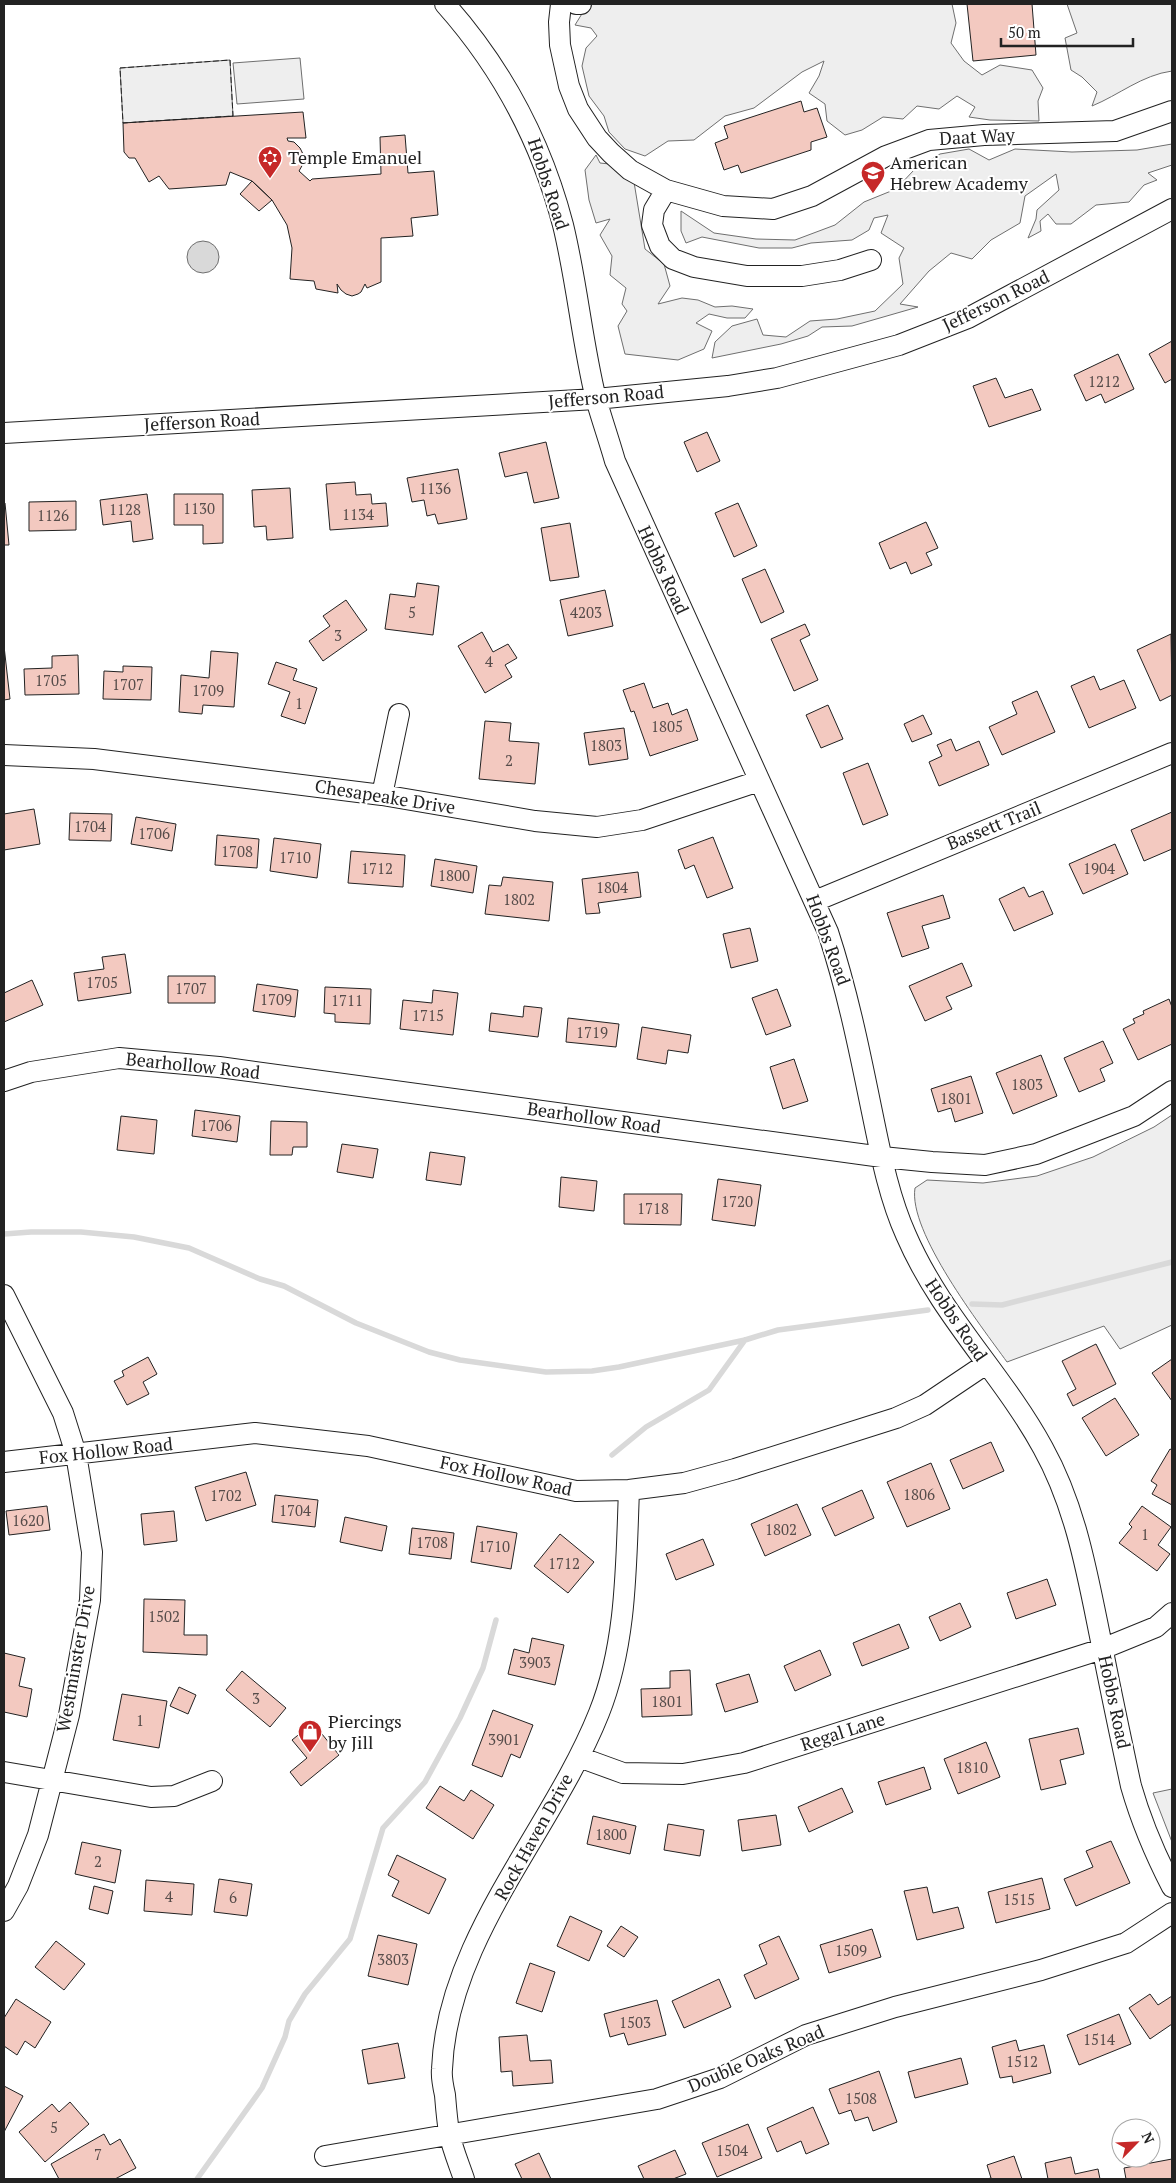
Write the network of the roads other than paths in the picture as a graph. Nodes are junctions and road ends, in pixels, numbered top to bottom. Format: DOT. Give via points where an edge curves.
graph roads {
  1 [pos="444,4"];
  2 [pos="561,4"];
  3 [pos="576,4"];
  4 [pos="581,4"];
  5 [pos="1172,111"];
  6 [pos="666,190"];
  7 [pos="1172,209"];
  8 [pos="871,260"];
  9 [pos="596,399"];
  10 [pos="4,433"];
  11 [pos="399,714"];
  12 [pos="1172,753"];
  13 [pos="4,755"];
  14 [pos="759,781"];
  15 [pos="382,795"];
  16 [pos="816,901"];
  17 [pos="4,1081"];
  18 [pos="1172,1091"];
  19 [pos="882,1157"];
  20 [pos="4,1295"];
  21 [pos="986,1364"];
  22 [pos="76,1454"];
  23 [pos="4,1462"];
  24 [pos="629,1490"];
  25 [pos="1172,1614"];
  26 [pos="1102,1649"];
  27 [pos="579,1758"];
  28 [pos="4,1772"];
  29 [pos="51,1781"];
  30 [pos="212,1781"];
  31 [pos="1172,1887"];
  32 [pos="4,1911"];
  33 [pos="1172,1913"];
  34 [pos="450,2134"];
  35 [pos="325,2156"];
  36 [pos="464,2179"];
  1 -- 9 [label="street, Hobbs Road" via="494,65 529,128 549,178 563,225"];
  2 -- 6 [label="street, Daat Way" via="558,22 563,66 578,109 611,154 630,170"];
  3 -- 4 [label="street"];
  5 -- 6 [label="street, Daat Way" via="1115,131 928,140 886,156 812,196 773,209 723,206"];
  6 -- 8 [label="street" via="654,210 652,225 660,246 673,259 694,267 747,276 802,276 840,270"];
  7 -- 9 [label="street, Jefferson Road" via="968,318 900,345 777,378"];
  9 -- 10 [label="street, Jefferson Road"];
  9 -- 14 [label="street, Hobbs Road" via="615,461 633,504"];
  11 -- 15 [label="street"];
  12 -- 16 [label="street, Bassett Trail"];
  13 -- 15 [label="street, Chesapeake Drive" via="94,759"];
  14 -- 15 [label="street, Chesapeake Drive" via="642,820 597,827 535,821"];
  14 -- 16 [label="street, Hobbs Road"];
  16 -- 19 [label="street, Hobbs Road" via="846,991"];
  17 -- 19 [label="street, Bearhollow Road" via="31,1072 120,1058 229,1069"];
  18 -- 19 [label="street, Bearhollow Road" via="1134,1116 1036,1154 985,1165"];
  19 -- 21 [label="street, Hobbs Road" via="896,1208 916,1258 939,1298"];
  20 -- 22 [label="street, Westminster Drive" via="63,1413"];
  21 -- 24 [label="street, Fox Hollow Road" via="925,1405 896,1418 684,1483"];
  21 -- 26 [label="street, Hobbs Road" via="1024,1417 1057,1476 1074,1520"];
  22 -- 23 [label="street, Fox Hollow Road"];
  22 -- 24 [label="street, Fox Hollow Road" via="255,1434 368,1446 576,1491"];
  22 -- 29 [label="street, Westminster Drive" via="92,1552 90,1600 69,1715"];
  24 -- 27 [label="street, Rock Haven Drive" via="622,1614 614,1661 599,1712"];
  25 -- 26 [label="street, Regal Lane" via="1156,1627"];
  26 -- 27 [label="street, Regal Lane" via="744,1763 683,1774 623,1772"];
  26 -- 31 [label="street, Hobbs Road" via="1139,1813"];
  27 -- 34 [label="street, Rock Haven Drive" via="480,1934 460,1978 445,2030 442,2071"];
  28 -- 29 [label="street"];
  29 -- 30 [label="street" via="151,1797 174,1796"];
  29 -- 32 [label="street, Westminster Drive" via="38,1835 18,1886"];
  33 -- 34 [label="street, Double Oaks Road" via="1126,1943 806,2035 720,2078 657,2099"];
  34 -- 35 [label="street, Double Oaks Road"];
  34 -- 36 [label="street, Rock Haven Drive"];
}
